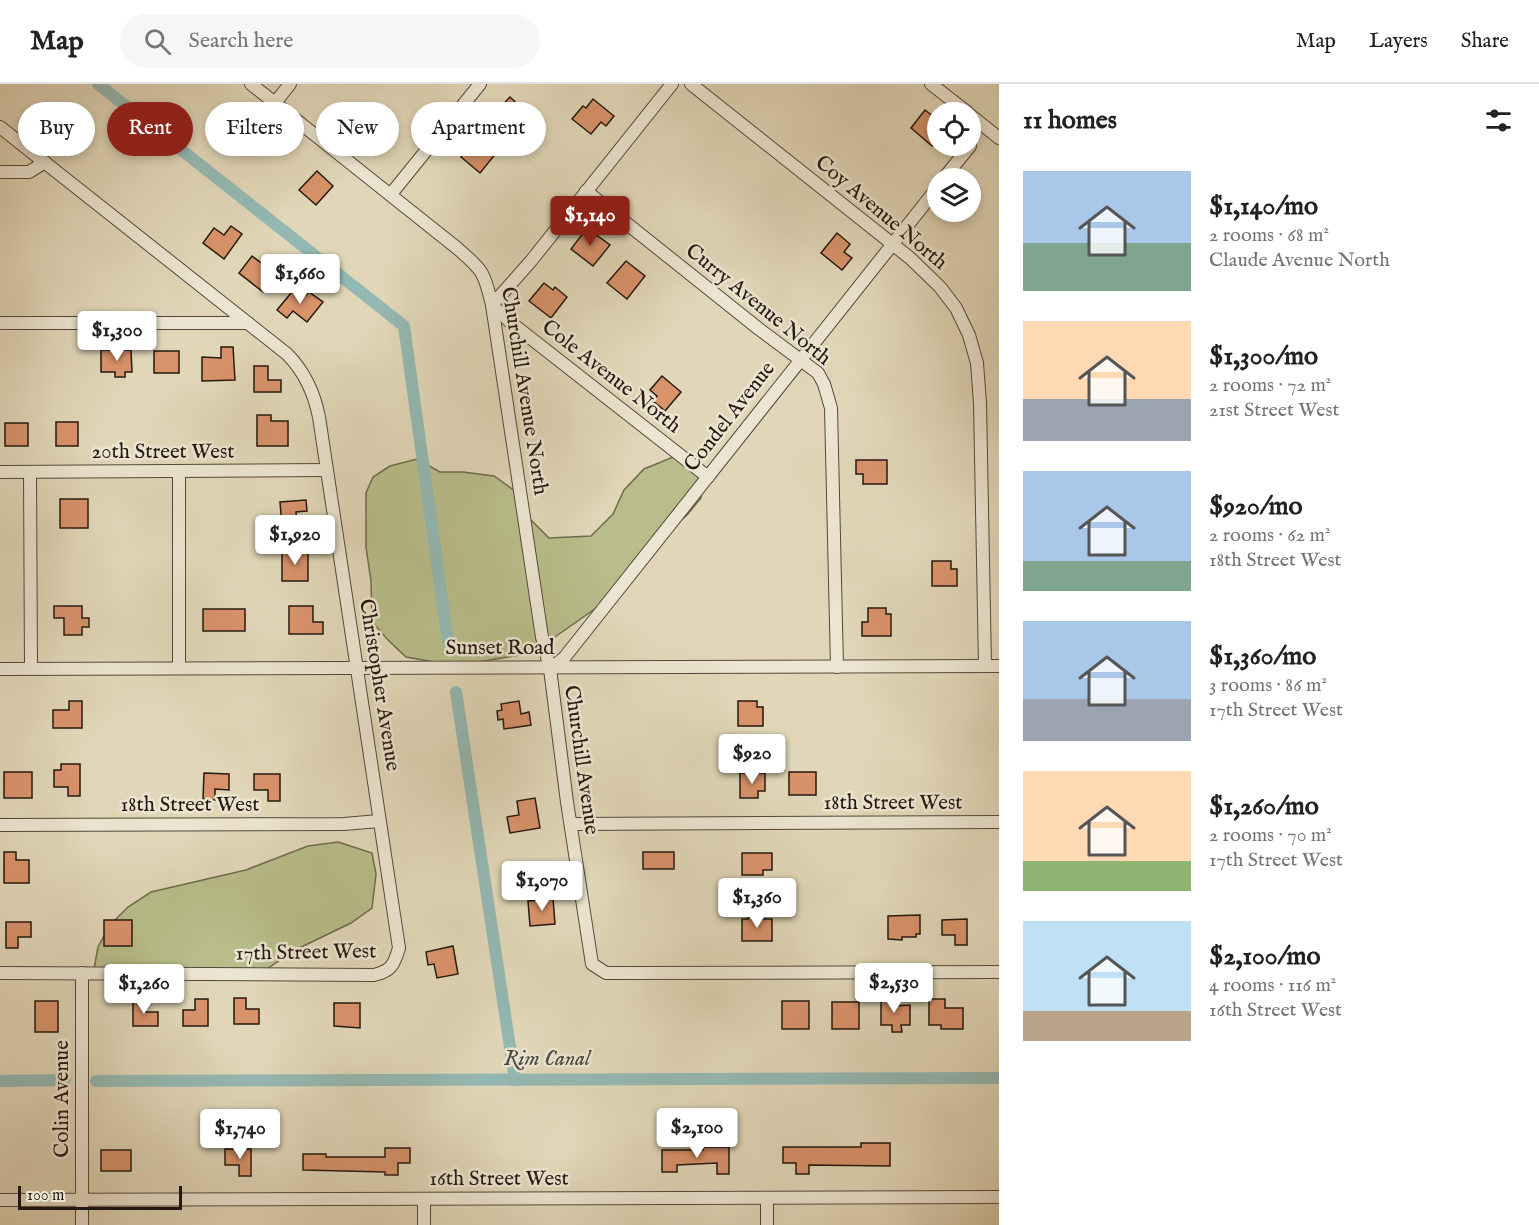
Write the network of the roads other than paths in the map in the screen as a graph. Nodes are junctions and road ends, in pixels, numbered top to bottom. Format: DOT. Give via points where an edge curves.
graph roads {
  1 [pos="251,84"];
  2 [pos="290,84"];
  3 [pos="480,84"];
  4 [pos="672,84"];
  5 [pos="691,84"];
  6 [pos="931,84"];
  7 [pos="274,102"];
  8 [pos="276,102"];
  9 [pos="954,102"];
  10 [pos="981,123"];
  11 [pos="304,126"];
  12 [pos="985,126"];
  13 [pos="0,127"];
  14 [pos="981,131"];
  15 [pos="999,138"];
  16 [pos="961,156"];
  17 [pos="45,162"];
  18 [pos="952,168"];
  19 [pos="0,172"];
  20 [pos="586,191"];
  21 [pos="391,194"];
  22 [pos="927,201"];
  23 [pos="893,245"];
  24 [pos="492,305"];
  25 [pos="0,323"];
  26 [pos="248,323"];
  27 [pos="800,360"];
  28 [pos="327,470"];
  29 [pos="0,472"];
  30 [pos="30,472"];
  31 [pos="179,472"];
  32 [pos="708,477"];
  33 [pos="985,666"];
  34 [pos="999,666"];
  35 [pos="837,667"];
  36 [pos="179,668"];
  37 [pos="356,668"];
  38 [pos="0,669"];
  39 [pos="31,669"];
  40 [pos="550,669"];
  41 [pos="379,820"];
  42 [pos="999,822"];
  43 [pos="571,824"];
  44 [pos="0,825"];
  45 [pos="394,965"];
  46 [pos="999,972"];
  47 [pos="0,973"];
  48 [pos="82,973"];
  49 [pos="999,1197"];
  50 [pos="767,1198"];
  51 [pos="424,1199"];
  52 [pos="0,1200"];
  53 [pos="81,1200"];
  54 [pos="81,1225"];
  55 [pos="424,1225"];
  56 [pos="767,1225"];
  1 -- 7 [label="street, Churchill Avenue North"];
  2 -- 8 [label="street"];
  3 -- 21 [label="street"];
  4 -- 20 [label="street"];
  5 -- 23 [label="street, Coy Avenue North"];
  6 -- 9 [label="street"];
  10 -- 12 [label="street"];
  11 -- 21 [label="street, Churchill Avenue North"];
  12 -- 14 [label="street"];
  12 -- 15 [label="street"];
  13 -- 17 [label="street, Christopher Avenue"];
  16 -- 18 [label="street"];
  17 -- 19 [label="street" via="29,172"];
  17 -- 26 [label="street, Christopher Avenue"];
  20 -- 24 [label="street"];
  20 -- 27 [label="street, Curry Avenue North"];
  21 -- 24 [label="street, Churchill Avenue North" via="478,267 485,277"];
  22 -- 23 [label="street, Condel Avenue"];
  23 -- 27 [label="street, Condel Avenue"];
  23 -- 33 [label="street, Coy Avenue North" via="949,297 964,321 974,349 980,403"];
  24 -- 32 [label="street, Cole Avenue North"];
  24 -- 40 [label="street, Churchill Avenue North"];
  25 -- 26 [label="street"];
  26 -- 28 [label="street, Christopher Avenue" via="287,354 305,376 316,403"];
  27 -- 32 [label="street, Condel Avenue"];
  27 -- 35 [label="street, Curry Avenue North" via="818,373 831,408"];
  28 -- 31 [label="street, 20th Street West"];
  28 -- 37 [label="street, Christopher Avenue"];
  29 -- 30 [label="street, 20th Street West"];
  30 -- 31 [label="street, 20th Street West"];
  30 -- 39 [label="street"];
  31 -- 36 [label="street"];
  32 -- 40 [label="street, Condel Avenue" via="564,658"];
  33 -- 34 [label="street, Sunset Road"];
  33 -- 35 [label="street, Sunset Road"];
  35 -- 40 [label="street, Sunset Road"];
  36 -- 37 [label="street, Sunset Road"];
  36 -- 39 [label="street, Sunset Road"];
  37 -- 40 [label="street, Sunset Road"];
  37 -- 41 [label="street, Christopher Avenue"];
  38 -- 39 [label="street, Sunset Road"];
  40 -- 43 [label="street, Churchill Avenue"];
  41 -- 44 [label="street, 18th Street West" via="344,824"];
  41 -- 45 [label="street, Christopher Avenue" via="399,948"];
  42 -- 43 [label="street, 18th Street West"];
  43 -- 46 [label="street, Churchill Avenue" via="592,964 606,973"];
  45 -- 48 [label="street, 17th Street West" via="374,975"];
  47 -- 48 [label="street, 17th Street West"];
  48 -- 53 [label="street, Colin Avenue"];
  49 -- 50 [label="street, 16th Street West"];
  50 -- 51 [label="street, 16th Street West"];
  50 -- 56 [label="street"];
  51 -- 53 [label="street, 16th Street West"];
  51 -- 55 [label="street"];
  52 -- 53 [label="street, 16th Street West"];
  53 -- 54 [label="street, Colin Avenue"];
}
